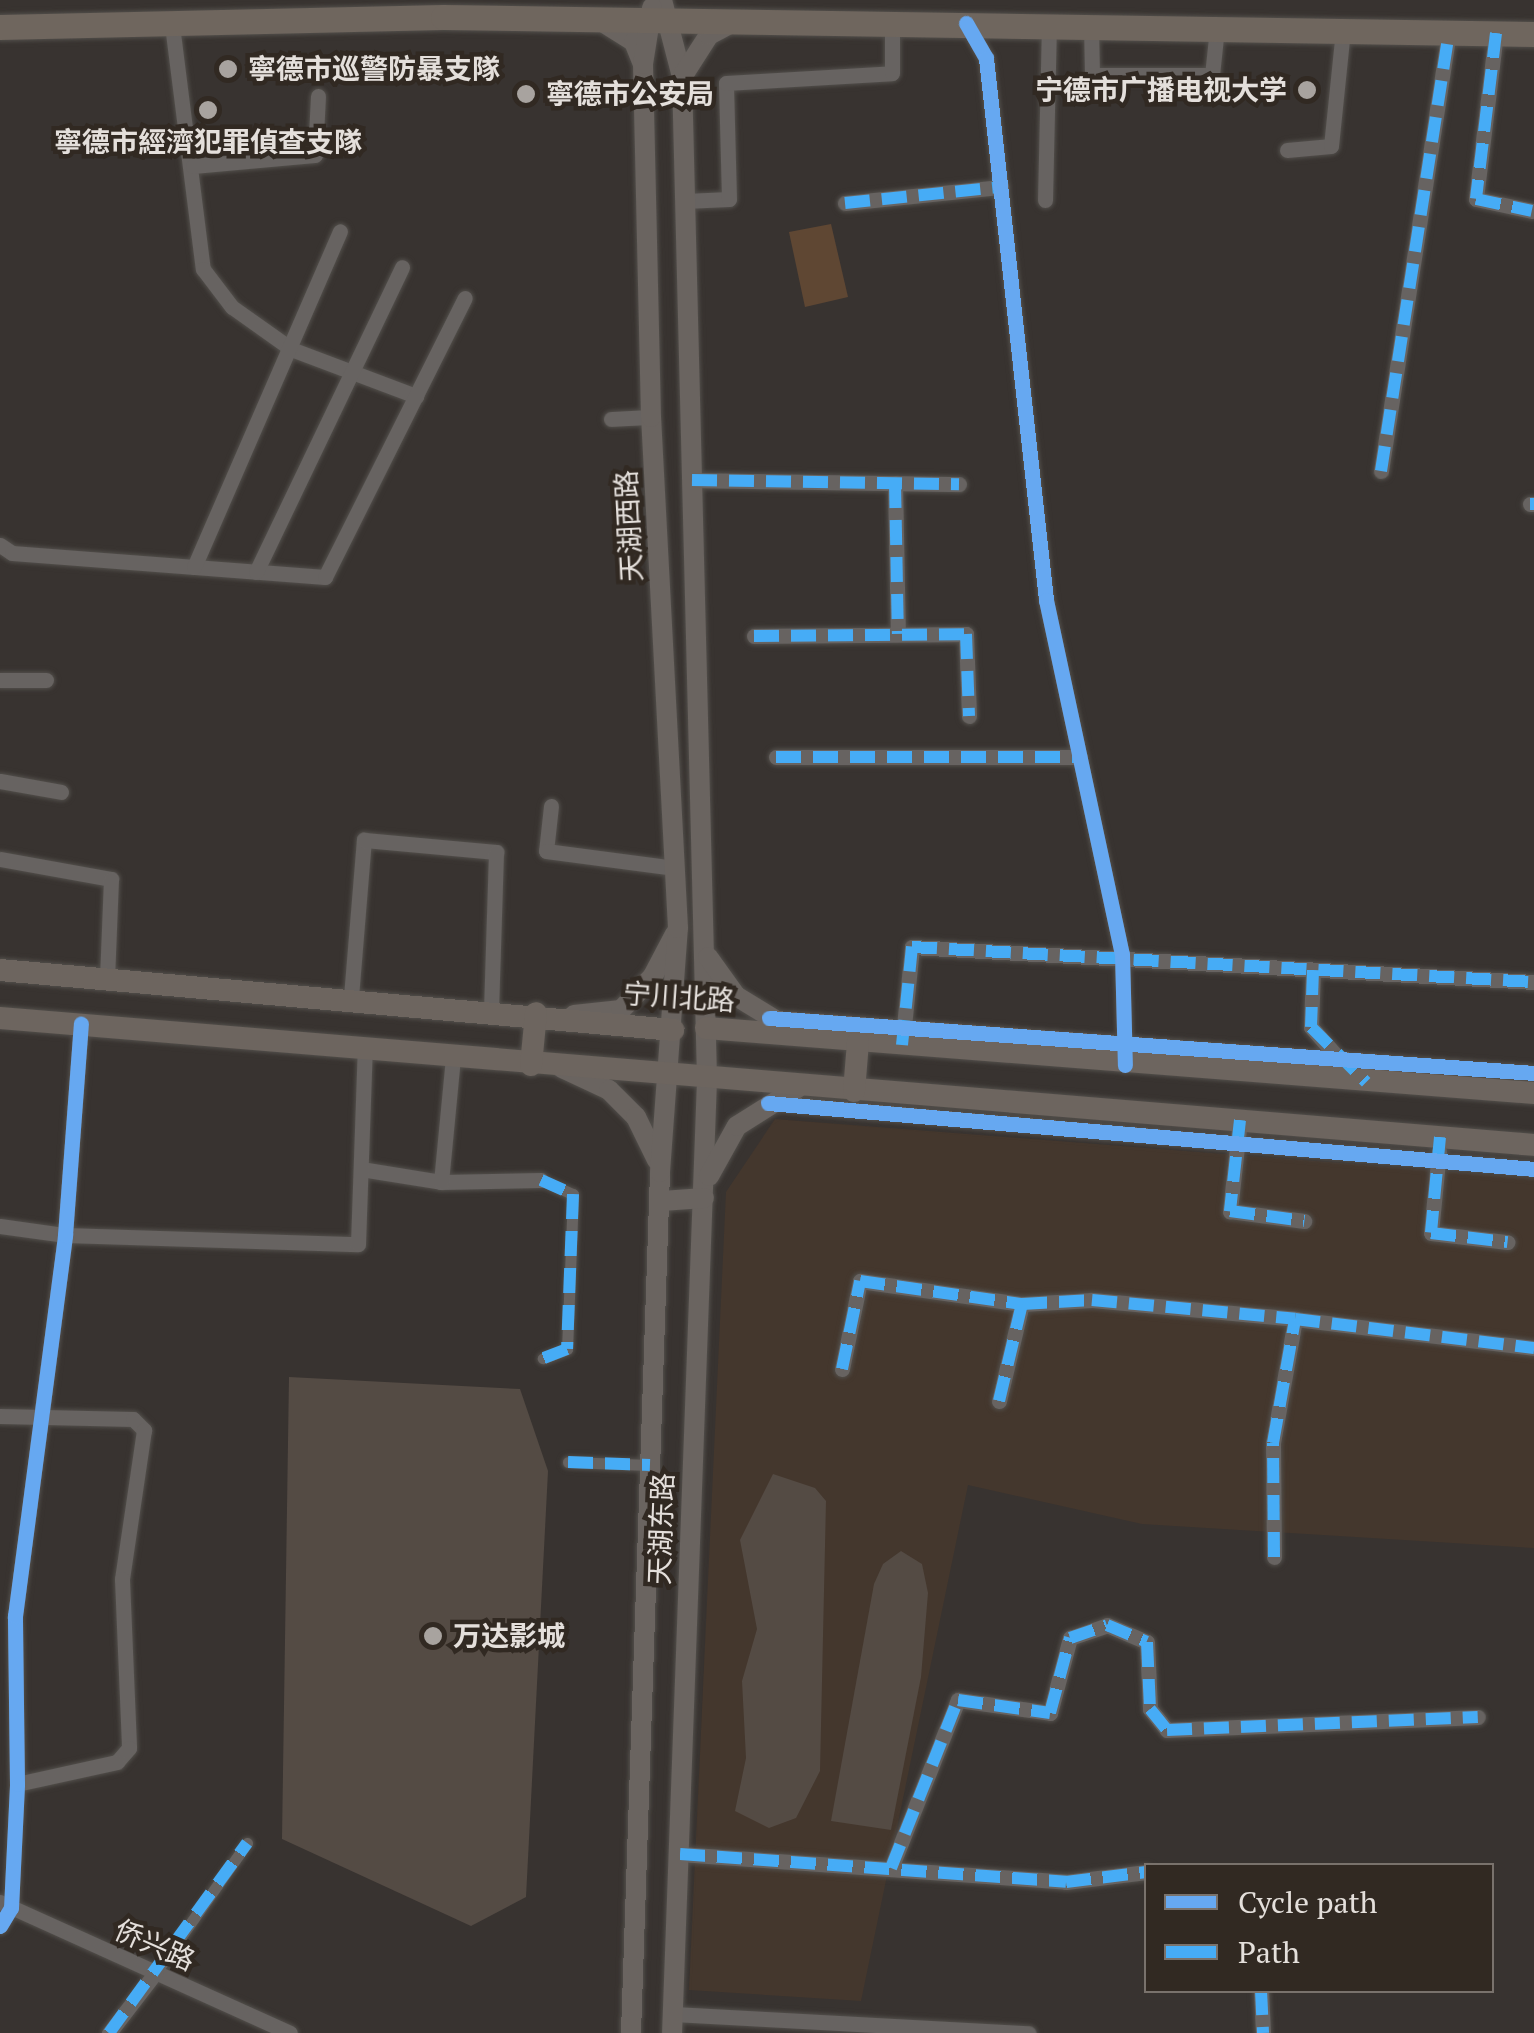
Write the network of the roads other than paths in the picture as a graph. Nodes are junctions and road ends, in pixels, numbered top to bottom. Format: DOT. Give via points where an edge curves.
graph roads {
  1 [pos="659,10"];
  2 [pos="584,18"];
  3 [pos="739,19"];
  4 [pos="892,22"];
  5 [pos="966,23"];
  6 [pos="172,25"];
  7 [pos="1049,25"];
  8 [pos="0,26"];
  9 [pos="1091,26"];
  10 [pos="1217,28"];
  11 [pos="1343,30"];
  12 [pos="1449,32"];
  13 [pos="1496,33"];
  14 [pos="1534,34"];
  15 [pos="643,64"];
  16 [pos="682,77"];
  17 [pos="318,96"];
  18 [pos="1287,150"];
  19 [pos="193,166"];
  20 [pos="1000,187"];
  21 [pos="1046,200"];
  22 [pos="685,201"];
  23 [pos="845,203"];
  24 [pos="1532,210"];
  25 [pos="340,232"];
  26 [pos="402,267"];
  27 [pos="465,298"];
  28 [pos="291,349"];
  29 [pos="352,376"];
  30 [pos="416,396"];
  31 [pos="651,418"];
  32 [pos="611,419"];
  33 [pos="1381,471"];
  34 [pos="692,480"];
  35 [pos="894,483"];
  36 [pos="959,484"];
  37 [pos="0,545"];
  38 [pos="194,567"];
  39 [pos="256,572"];
  40 [pos="898,634"];
  41 [pos="754,636"];
  42 [pos="0,680"];
  43 [pos="46,680"];
  44 [pos="969,716"];
  45 [pos="776,756"];
  46 [pos="1080,757"];
  47 [pos="0,780"];
  48 [pos="61,792"];
  49 [pos="551,806"];
  50 [pos="0,859"];
  51 [pos="675,868"];
  52 [pos="677,902"];
  53 [pos="703,903"];
  54 [pos="678,928"];
  55 [pos="704,949"];
  56 [pos="1122,959"];
  57 [pos="0,970"];
  58 [pos="1313,970"];
  59 [pos="107,978"];
  60 [pos="1534,982"];
  61 [pos="352,997"];
  62 [pos="491,1010"];
  63 [pos="536,1013"];
  64 [pos="564,1016"];
  65 [pos="0,1018"];
  66 [pos="769,1018"];
  67 [pos="81,1024"];
  68 [pos="706,1028"];
  69 [pos="672,1030"];
  70 [pos="804,1037"];
  71 [pos="903,1037"];
  72 [pos="858,1042"];
  73 [pos="365,1048"];
  74 [pos="1125,1056"];
  75 [pos="453,1058"];
  76 [pos="1340,1060"];
  77 [pos="531,1065"];
  78 [pos="562,1068"];
  79 [pos="1534,1074"];
  80 [pos="666,1078"];
  81 [pos="707,1080"];
  82 [pos="1366,1082"];
  83 [pos="799,1087"];
  84 [pos="854,1091"];
  85 [pos="1534,1093"];
  86 [pos="768,1102"];
  87 [pos="1240,1120"];
  88 [pos="1534,1145"];
  89 [pos="1237,1146"];
  90 [pos="1439,1148"];
  91 [pos="361,1169"];
  92 [pos="1534,1169"];
  93 [pos="660,1172"];
  94 [pos="540,1180"];
  95 [pos="441,1182"];
  96 [pos="705,1193"];
  97 [pos="662,1201"];
  98 [pos="1304,1221"];
  99 [pos="0,1226"];
  100 [pos="65,1235"];
  101 [pos="1507,1242"];
  102 [pos="1022,1304"];
  103 [pos="1295,1319"];
  104 [pos="1534,1348"];
  105 [pos="544,1358"];
  106 [pos="842,1370"];
  107 [pos="999,1401"];
  108 [pos="0,1416"];
  109 [pos="41,1420"];
  110 [pos="568,1462"];
  111 [pos="650,1465"];
  112 [pos="1274,1558"];
  113 [pos="8,1616"];
  114 [pos="1478,1717"];
  115 [pos="18,1784"];
  116 [pos="247,1843"];
  117 [pos="680,1854"];
  118 [pos="891,1868"];
  119 [pos="1144,1872"];
  120 [pos="6,1905"];
  121 [pos="0,1926"];
  122 [pos="156,1972"];
  123 [pos="1262,1993"];
  124 [pos="672,2024"];
  125 [pos="109,2033"];
  126 [pos="289,2033"];
  127 [pos="631,2033"];
  128 [pos="1028,2033"];
  129 [pos="1263,2033"];
  1 -- 2 [label="highway"];
  1 -- 3 [label="highway"];
  1 -- 15 [label="main road, 天湖西路"];
  1 -- 16 [label="main road"];
  2 -- 6 [label="highway"];
  2 -- 15 [label="main road" via="618,27"];
  3 -- 4 [label="highway"];
  3 -- 16 [label="main road" via="708,35"];
  4 -- 5 [label="highway"];
  4 -- 22 [label="street" via="892,73 726,82 730,199"];
  5 -- 7 [label="highway"];
  5 -- 20 [label="street" via="986,58"];
  6 -- 8 [label="highway"];
  6 -- 19 [label="street"];
  7 -- 9 [label="highway"];
  7 -- 21 [label="street"];
  9 -- 10 [label="highway"];
  9 -- 10 [label="street" via="1092,76 1212,76"];
  10 -- 11 [label="highway"];
  11 -- 12 [label="highway"];
  11 -- 18 [label="street" via="1331,146"];
  12 -- 13 [label="highway"];
  12 -- 33 [label="street"];
  13 -- 14 [label="highway"];
  13 -- 24 [label="street" via="1476,200"];
  15 -- 31 [label="main road, 天湖西路"];
  16 -- 22 [label="main road"];
  17 -- 19 [label="street" via="315,155"];
  19 -- 28 [label="street" via="204,269 232,307"];
  20 -- 23 [label="street"];
  20 -- 46 [label="street" via="1046,600"];
  22 -- 34 [label="main road"];
  25 -- 28 [label="street"];
  26 -- 29 [label="street"];
  27 -- 30 [label="street"];
  28 -- 29 [label="street"];
  28 -- 38 [label="street"];
  29 -- 30 [label="street"];
  29 -- 39 [label="street"];
  30 -- 39 [label="street" via="326,577"];
  31 -- 32 [label="street"];
  31 -- 51 [label="main road, 天湖西路"];
  34 -- 35 [label="street"];
  34 -- 53 [label="main road"];
  35 -- 36 [label="street"];
  35 -- 40 [label="street"];
  37 -- 38 [label="street" via="12,554"];
  38 -- 39 [label="street"];
  40 -- 41 [label="street"];
  40 -- 44 [label="street" via="966,634"];
  42 -- 43 [label="street"];
  45 -- 46 [label="street"];
  46 -- 56 [label="street"];
  47 -- 48 [label="street"];
  49 -- 51 [label="street" via="546,851"];
  50 -- 59 [label="street" via="111,879"];
  51 -- 52 [label="main road, 天湖西路"];
  52 -- 53 [label="main road"];
  52 -- 54 [label="main road, 天湖西路"];
  53 -- 55 [label="main road"];
  54 -- 64 [label="main road" via="652,976 620,1010"];
  54 -- 69 [label="main road, 天湖西路"];
  55 -- 66 [label="main road" via="719,979"];
  55 -- 68 [label="main road"];
  56 -- 58 [label="street"];
  56 -- 71 [label="street" via="912,947"];
  56 -- 74 [label="street"];
  57 -- 59 [label="main road, 宁川北路"];
  58 -- 60 [label="street"];
  58 -- 76 [label="street" via="1310,1027"];
  59 -- 61 [label="main road, 宁川北路"];
  61 -- 62 [label="main road, 宁川北路"];
  61 -- 62 [label="street" via="364,840 496,852"];
  62 -- 63 [label="main road, 宁川北路"];
  63 -- 64 [label="main road, 宁川北路"];
  63 -- 77 [label="main road"];
  64 -- 69 [label="main road, 宁川北路"];
  65 -- 67 [label="main road"];
  66 -- 70 [label="main road"];
  66 -- 71 [label="street"];
  67 -- 73 [label="main road"];
  67 -- 100 [label="street"];
  68 -- 69 [label="main road, 宁川北路"];
  68 -- 70 [label="main road, 宁川北路"];
  68 -- 81 [label="main road, 天湖东路"];
  69 -- 80 [label="main road, 天湖东路"];
  70 -- 72 [label="main road, 宁川北路"];
  71 -- 72 [label="main road, 宁川北路"];
  71 -- 74 [label="main road, 宁川北路"];
  72 -- 84 [label="main road"];
  73 -- 75 [label="main road"];
  73 -- 91 [label="street"];
  74 -- 76 [label="street"];
  74 -- 82 [label="main road, 宁川北路"];
  75 -- 77 [label="main road"];
  75 -- 95 [label="street"];
  76 -- 79 [label="street"];
  76 -- 82 [label="street"];
  77 -- 78 [label="main road"];
  78 -- 80 [label="main road"];
  78 -- 93 [label="main road" via="609,1090 636,1117"];
  80 -- 81 [label="main road"];
  80 -- 93 [label="main road, 天湖东路"];
  81 -- 83 [label="main road"];
  81 -- 96 [label="main road, 天湖东路"];
  82 -- 85 [label="main road, 宁川北路"];
  83 -- 84 [label="main road"];
  83 -- 86 [label="main road"];
  84 -- 87 [label="main road"];
  86 -- 89 [label="street"];
  86 -- 96 [label="main road" via="737,1126"];
  87 -- 89 [label="street"];
  87 -- 90 [label="main road"];
  88 -- 90 [label="main road"];
  89 -- 90 [label="street"];
  89 -- 98 [label="street" via="1230,1211"];
  90 -- 92 [label="street"];
  90 -- 101 [label="street" via="1431,1234"];
  91 -- 95 [label="street"];
  91 -- 100 [label="street" via="358,1244"];
  93 -- 97 [label="main road, 天湖东路"];
  94 -- 95 [label="street"];
  94 -- 105 [label="street" via="573,1194 567,1349"];
  96 -- 97 [label="main road"];
  96 -- 117 [label="main road, 天湖东路"];
  97 -- 111 [label="main road, 天湖东路"];
  99 -- 100 [label="street"];
  100 -- 109 [label="street"];
  102 -- 103 [label="street" via="1092,1300"];
  102 -- 106 [label="street" via="860,1281"];
  102 -- 107 [label="street"];
  103 -- 104 [label="street"];
  103 -- 112 [label="street" via="1273,1443"];
  108 -- 109 [label="street"];
  109 -- 113 [label="street"];
  109 -- 115 [label="street" via="133,1419 144,1430 122,1579 129,1748 117,1762"];
  110 -- 111 [label="street"];
  111 -- 127 [label="main road, 天湖东路"];
  113 -- 115 [label="street"];
  114 -- 118 [label="street" via="1168,1730 1150,1709 1147,1642 1107,1626 1070,1638 1050,1713 958,1700"];
  115 -- 120 [label="street"];
  116 -- 122 [label="street"];
  117 -- 118 [label="street"];
  117 -- 124 [label="main road, 天湖东路"];
  118 -- 119 [label="street" via="1066,1882"];
  120 -- 121 [label="street"];
  120 -- 122 [label="street, 侨兴路"];
  122 -- 125 [label="street"];
  122 -- 126 [label="street, 侨兴路"];
  123 -- 129 [label="street"];
  124 -- 128 [label="street"];
}
